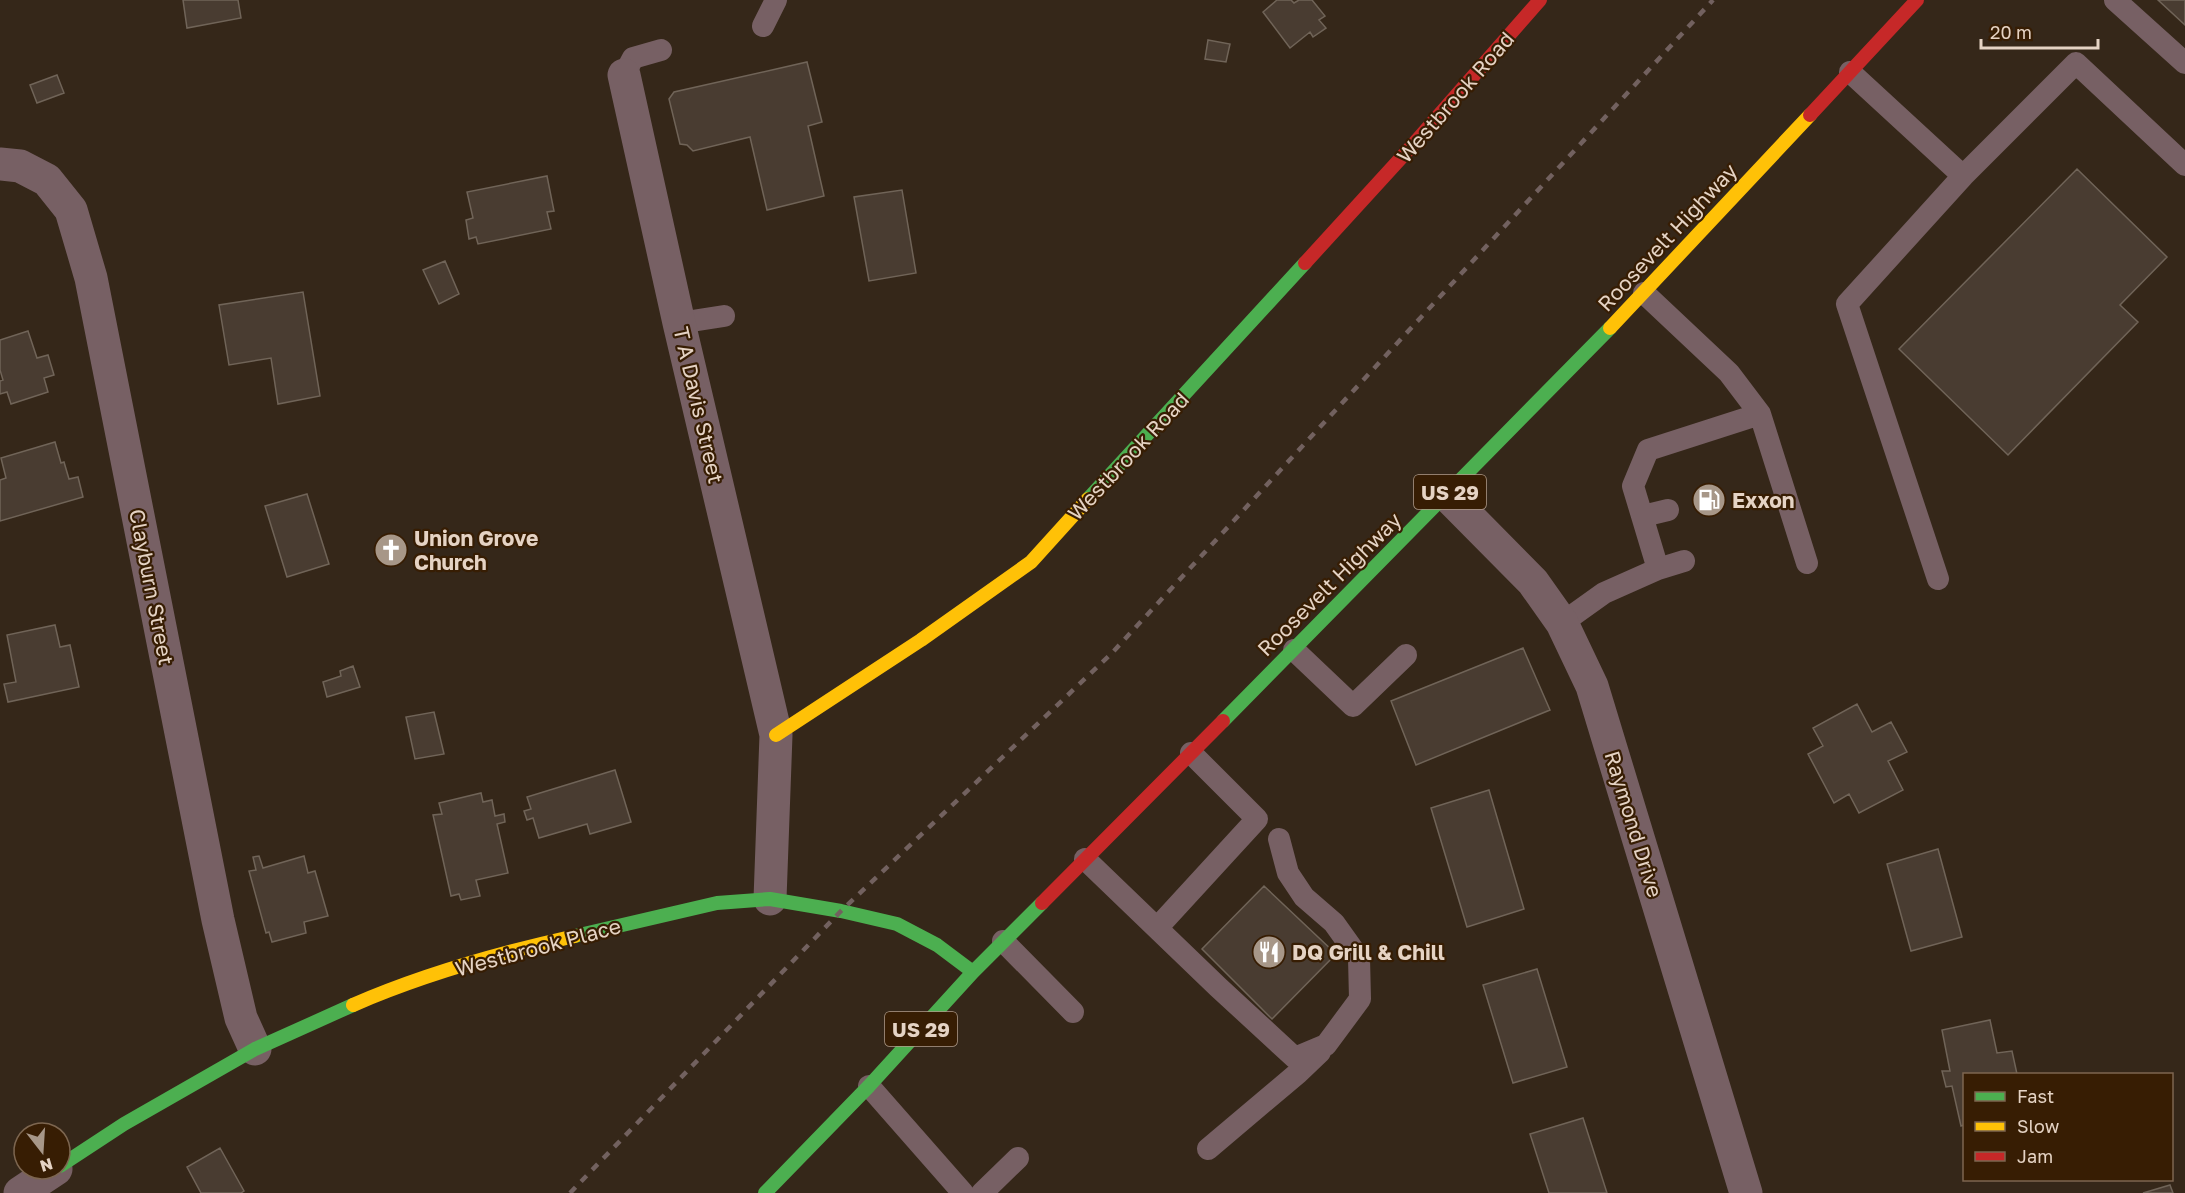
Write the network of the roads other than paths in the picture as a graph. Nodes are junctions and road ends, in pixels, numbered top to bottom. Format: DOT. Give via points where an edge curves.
graph roads {
  1 [pos="776,0"];
  2 [pos="1540,0"];
  3 [pos="1917,0"];
  4 [pos="2115,0"];
  5 [pos="763,26"];
  6 [pos="661,50"];
  7 [pos="2185,63"];
  8 [pos="1850,72"];
  9 [pos="624,75"];
  10 [pos="0,164"];
  11 [pos="2185,165"];
  12 [pos="1963,176"];
  13 [pos="1644,293"];
  14 [pos="724,315"];
  15 [pos="679,323"];
  16 [pos="1760,414"];
  17 [pos="1447,495"];
  18 [pos="1668,510"];
  19 [pos="1643,516"];
  20 [pos="1684,561"];
  21 [pos="1807,563"];
  22 [pos="1658,569"];
  23 [pos="1938,579"];
  24 [pos="1562,624"];
  25 [pos="1294,650"];
  26 [pos="1406,655"];
  27 [pos="776,735"];
  28 [pos="1191,753"];
  29 [pos="1279,839"];
  30 [pos="1085,859"];
  31 [pos="770,899"];
  32 [pos="1157,928"];
  33 [pos="1003,941"];
  34 [pos="973,972"];
  35 [pos="1073,1012"];
  36 [pos="1326,1045"];
  37 [pos="255,1049"];
  38 [pos="869,1086"];
  39 [pos="1208,1149"];
  40 [pos="72,1158"];
  41 [pos="1018,1158"];
  42 [pos="38,1181"];
  43 [pos="20,1193"];
  44 [pos="765,1193"];
  45 [pos="963,1193"];
  46 [pos="982,1193"];
  47 [pos="1746,1193"];
  1 -- 5 [label="lane"];
  2 -- 27 [label="street, Westbrook Road" via="1411,147 1031,562"];
  3 -- 8 [label="street, Roosevelt Highway / US 29"];
  4 -- 7 [label="lane"];
  6 -- 9 [label="lane" via="633,58"];
  8 -- 12 [label="lane"];
  8 -- 13 [label="street, Roosevelt Highway / US 29"];
  9 -- 15 [label="street, T A Davis Street"];
  10 -- 37 [label="street, Clayburn Street" via="20,166 47,180 71,210 91,278 218,920 241,1018"];
  11 -- 12 [label="lane" via="2076,63"];
  12 -- 23 [label="lane" via="1847,304"];
  13 -- 16 [label="lane" via="1729,373"];
  13 -- 17 [label="street, Roosevelt Highway / US 29"];
  14 -- 15 [label="lane"];
  15 -- 27 [label="street, T A Davis Street"];
  16 -- 19 [label="lane" via="1648,450 1633,486"];
  16 -- 21 [label="lane" via="1773,479 1789,529"];
  17 -- 24 [label="street, Raymond Drive" via="1533,582 1530,593"];
  17 -- 25 [label="street, Roosevelt Highway / US 29"];
  18 -- 19 [label="lane"];
  19 -- 22 [label="lane"];
  20 -- 22 [label="lane"];
  22 -- 24 [label="lane" via="1604,593"];
  24 -- 47 [label="street, Raymond Drive" via="1592,686"];
  25 -- 26 [label="lane" via="1353,706"];
  25 -- 28 [label="street, Roosevelt Highway / US 29"];
  27 -- 31 [label="street"];
  28 -- 30 [label="street, Roosevelt Highway / US 29"];
  28 -- 32 [label="lane" via="1257,819"];
  29 -- 36 [label="lane" via="1288,873 1304,897 1334,923 1359,958 1360,999"];
  30 -- 32 [label="lane"];
  30 -- 33 [label="street, Roosevelt Highway / US 29"];
  31 -- 34 [label="street, Westbrook Place" via="897,924 937,945"];
  31 -- 37 [label="street, Westbrook Place" via="717,903 499,953 374,996"];
  32 -- 36 [label="lane" via="1295,1058"];
  33 -- 34 [label="street, Roosevelt Highway / US 29"];
  33 -- 35 [label="lane"];
  34 -- 38 [label="street, Roosevelt Highway / US 29"];
  36 -- 39 [label="lane"];
  37 -- 40 [label="street, Westbrook Place"];
  38 -- 44 [label="street, Roosevelt Highway / US 29"];
  38 -- 45 [label="lane"];
  41 -- 46 [label="lane"];
  42 -- 43 [label="street"];
}
